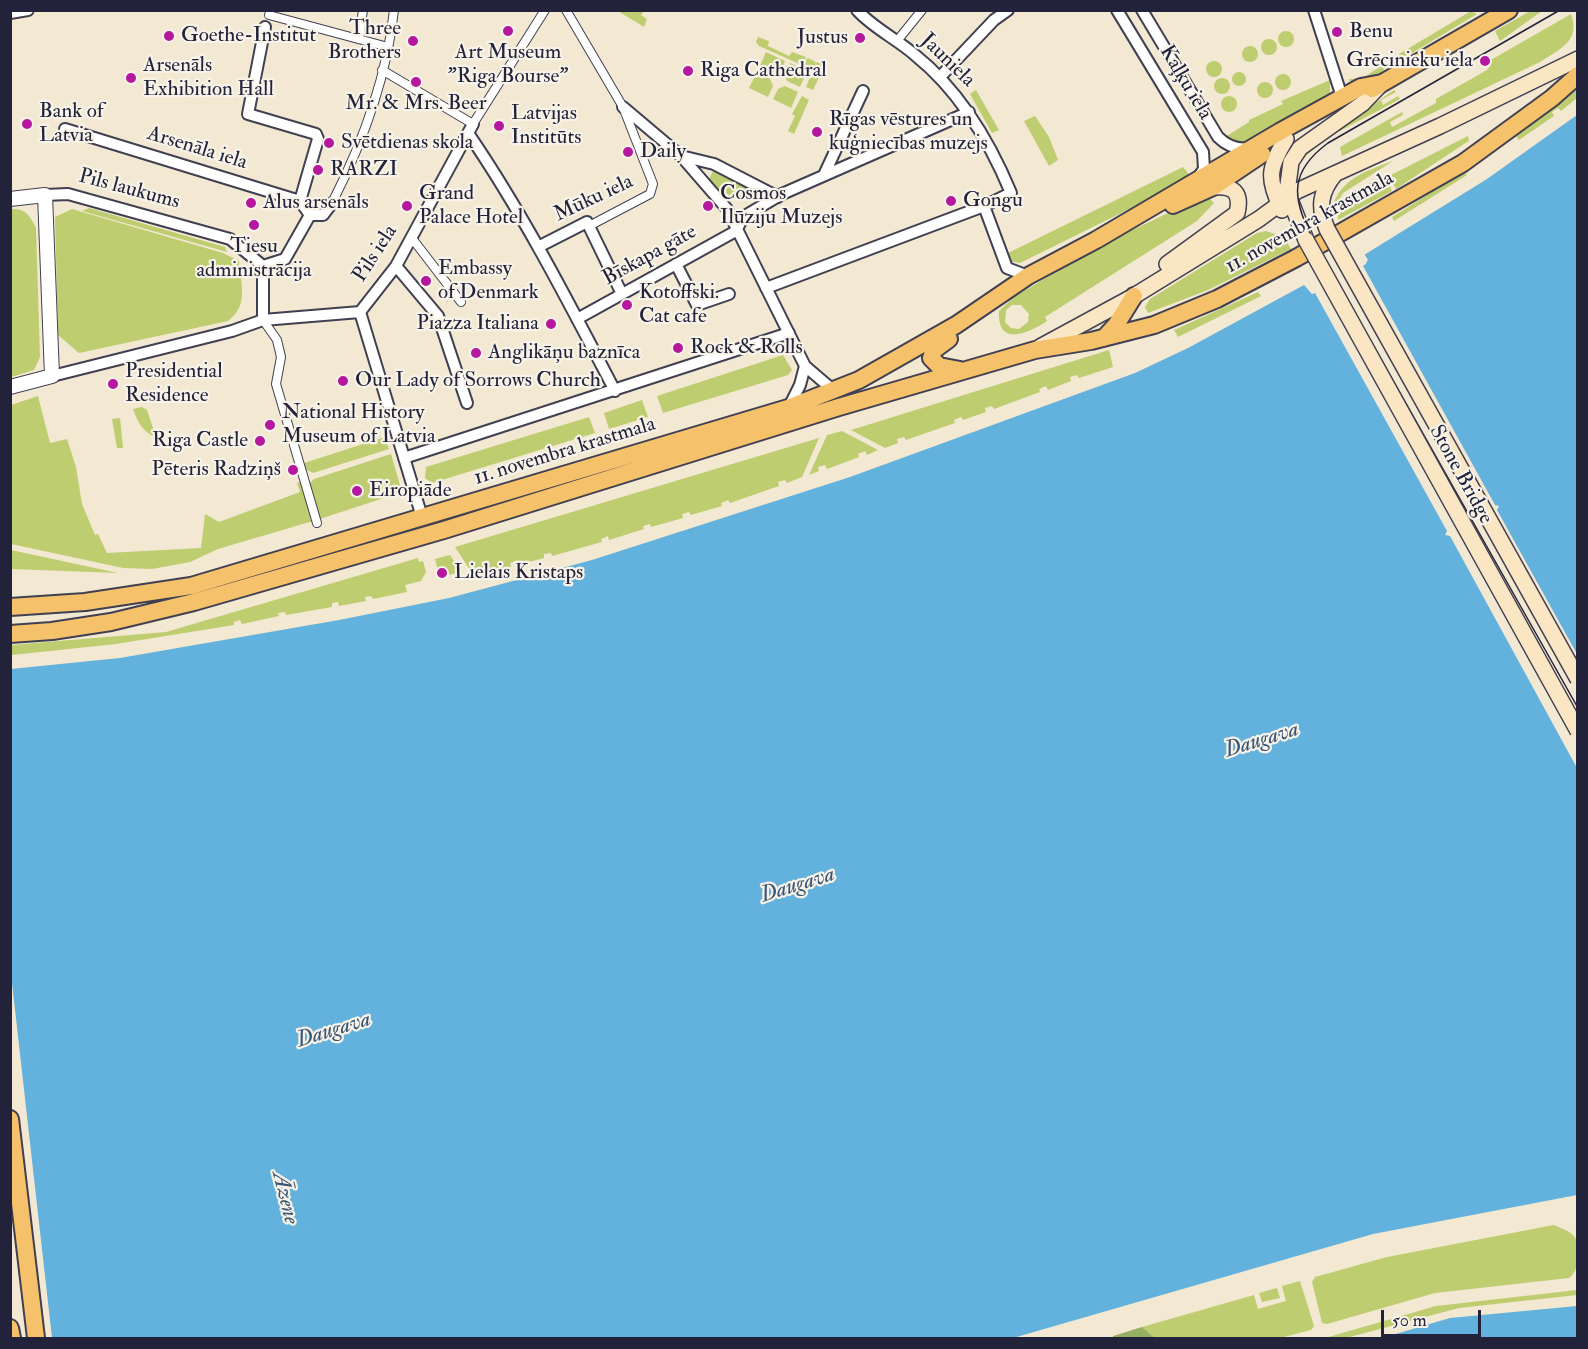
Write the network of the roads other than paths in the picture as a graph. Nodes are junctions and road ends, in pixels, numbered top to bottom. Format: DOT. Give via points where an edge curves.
graph roads {
  1 [pos="28,10"];
  2 [pos="363,10"];
  3 [pos="394,10"];
  4 [pos="545,10"];
  5 [pos="566,10"];
  6 [pos="856,10"];
  7 [pos="922,10"];
  8 [pos="1008,10"];
  9 [pos="1117,10"];
  10 [pos="1142,10"];
  11 [pos="1314,10"];
  12 [pos="1509,10"];
  13 [pos="10,13"];
  14 [pos="269,13"];
  15 [pos="265,27"];
  16 [pos="359,39"];
  17 [pos="897,41"];
  18 [pos="388,47"];
  19 [pos="1578,52"];
  20 [pos="1578,59"];
  21 [pos="382,70"];
  22 [pos="1578,75"];
  23 [pos="940,77"];
  24 [pos="1533,80"];
  25 [pos="1382,83"];
  26 [pos="863,92"];
  27 [pos="1342,97"];
  28 [pos="623,107"];
  29 [pos="969,112"];
  30 [pos="471,128"];
  31 [pos="65,129"];
  32 [pos="1286,139"];
  33 [pos="1256,146"];
  34 [pos="681,156"];
  35 [pos="1335,174"];
  36 [pos="824,175"];
  37 [pos="1197,179"];
  38 [pos="1213,187"];
  39 [pos="45,195"];
  40 [pos="778,197"];
  41 [pos="10,199"];
  42 [pos="300,201"];
  43 [pos="1283,201"];
  44 [pos="332,203"];
  45 [pos="984,206"];
  46 [pos="310,215"];
  47 [pos="1259,219"];
  48 [pos="589,226"];
  49 [pos="1327,229"];
  50 [pos="735,231"];
  51 [pos="1301,234"];
  52 [pos="411,237"];
  53 [pos="1096,240"];
  54 [pos="538,247"];
  55 [pos="676,264"];
  56 [pos="263,266"];
  57 [pos="396,266"];
  58 [pos="1028,276"];
  59 [pos="766,288"];
  60 [pos="622,294"];
  61 [pos="729,294"];
  62 [pos="999,296"];
  63 [pos="1134,296"];
  64 [pos="461,302"];
  65 [pos="360,312"];
  66 [pos="577,319"];
  67 [pos="263,320"];
  68 [pos="789,333"];
  69 [pos="1055,339"];
  70 [pos="1103,339"];
  71 [pos="1035,350"];
  72 [pos="805,366"];
  73 [pos="966,370"];
  74 [pos="52,376"];
  75 [pos="10,387"];
  76 [pos="833,390"];
  77 [pos="615,391"];
  78 [pos="467,403"];
  79 [pos="788,408"];
  80 [pos="404,458"];
  81 [pos="422,517"];
  82 [pos="317,523"];
  83 [pos="11,608"];
  84 [pos="11,633"];
  85 [pos="1578,679"];
  86 [pos="1578,731"];
  87 [pos="10,1119"];
  88 [pos="10,1328"];
  89 [pos="12,1338"];
  90 [pos="36,1338"];
  1 -- 13 [label="street"];
  2 -- 16 [label="street"];
  3 -- 18 [label="street"];
  4 -- 30 [label="street, Pils iela"];
  5 -- 28 [label="street"];
  6 -- 17 [label="street, Jauniela"];
  7 -- 17 [label="street"];
  8 -- 23 [label="street" via="986,27"];
  9 -- 37 [label="street, Kaļķu iela" via="1203,152 1204,169"];
  10 -- 33 [label="street, Kaļķu iela" via="1218,137 1241,149"];
  11 -- 27 [label="street"];
  12 -- 25 [label="main road, 11. novembra krastmala"];
  14 -- 15 [label="street"];
  14 -- 16 [label="street"];
  15 -- 42 [label="street" via="248,114 316,134 318,139"];
  16 -- 18 [label="street"];
  17 -- 23 [label="street, Jauniela"];
  18 -- 21 [label="street"];
  19 -- 24 [label="main road"];
  20 -- 24 [label="main road, 11. novembra krastmala"];
  21 -- 30 [label="street"];
  21 -- 44 [label="street" via="356,154"];
  22 -- 70 [label="main road, 11. novembra krastmala" via="1481,151 1344,232 1217,299 1154,325"];
  23 -- 29 [label="street, Jauniela"];
  24 -- 35 [label="main road, 11. novembra krastmala"];
  25 -- 27 [label="main road, 11. novembra krastmala" via="1360,87"];
  25 -- 32 [label="main road, 11. novembra krastmala"];
  25 -- 43 [label="main road, 11. novembra krastmala" via="1362,104 1300,148 1291,162"];
  26 -- 36 [label="street"];
  27 -- 33 [label="main road, 11. novembra krastmala"];
  28 -- 34 [label="street"];
  28 -- 48 [label="street, Mūku iela" via="653,184 650,194"];
  29 -- 36 [label="street, Bīskapa gāte"];
  29 -- 45 [label="street, Jauniela" via="1011,193"];
  30 -- 52 [label="street, Pils iela"];
  30 -- 54 [label="street"];
  31 -- 42 [label="street, Arsenāla iela"];
  32 -- 38 [label="main road, 11. novembra krastmala"];
  32 -- 43 [label="main road" via="1270,171 1271,182"];
  33 -- 37 [label="main road, 11. novembra krastmala"];
  34 -- 40 [label="street" via="714,165"];
  34 -- 50 [label="street" via="727,209"];
  35 -- 43 [label="main road, 11. novembra krastmala"];
  35 -- 49 [label="main road, 11. novembra krastmala" via="1321,200"];
  36 -- 40 [label="street, Bīskapa gāte"];
  37 -- 53 [label="main road, 11. novembra krastmala"];
  38 -- 53 [label="main road, 11. novembra krastmala"];
  38 -- 69 [label="main road" via="1226,186 1238,194 1237,213 1231,219 1182,255 1072,323"];
  39 -- 41 [label="street"];
  39 -- 56 [label="street, Pils laukums" via="68,194 230,240"];
  39 -- 74 [label="street"];
  40 -- 50 [label="street, Bīskapa gāte" via="743,217"];
  42 -- 46 [label="street"];
  43 -- 47 [label="main road, 11. novembra krastmala"];
  43 -- 51 [label="main road, 11. novembra krastmala"];
  44 -- 46 [label="street" via="323,216"];
  45 -- 58 [label="street" via="1007,268"];
  45 -- 59 [label="street"];
  46 -- 56 [label="street" via="285,259"];
  47 -- 51 [label="main road, 11. novembra krastmala" via="1280,219"];
  47 -- 63 [label="main road, 11. novembra krastmala"];
  48 -- 54 [label="street, Mūku iela" via="587,222"];
  48 -- 60 [label="street"];
  49 -- 85 [label="main road, Stone Bridge, bridge"];
  50 -- 55 [label="street, Bīskapa gāte"];
  50 -- 59 [label="street"];
  51 -- 86 [label="main road, Stone Bridge, bridge"];
  52 -- 57 [label="street, Pils iela"];
  52 -- 64 [label="street"];
  53 -- 58 [label="main road, 11. novembra krastmala"];
  54 -- 66 [label="street"];
  55 -- 60 [label="street, Bīskapa gāte"];
  55 -- 61 [label="street" via="697,305"];
  56 -- 67 [label="street"];
  57 -- 65 [label="street, Pils iela"];
  57 -- 78 [label="street" via="438,316"];
  58 -- 62 [label="main road, 11. novembra krastmala"];
  59 -- 68 [label="street"];
  60 -- 66 [label="street, Bīskapa gāte"];
  62 -- 73 [label="main road" via="974,321 932,352 935,364 948,370"];
  62 -- 76 [label="main road, 11. novembra krastmala" via="859,380"];
  63 -- 69 [label="main road, 11. novembra krastmala"];
  63 -- 70 [label="main road"];
  65 -- 67 [label="street, Pils iela"];
  65 -- 80 [label="street"];
  66 -- 77 [label="street"];
  67 -- 74 [label="street, Pils iela"];
  67 -- 82 [label="street" via="277,340 281,357 276,384"];
  68 -- 72 [label="street"];
  68 -- 77 [label="street, 11. novembra krastmala"];
  69 -- 71 [label="main road, 11. novembra krastmala"];
  70 -- 71 [label="main road, 11. novembra krastmala"];
  71 -- 73 [label="main road, 11. novembra krastmala"];
  72 -- 76 [label="street"];
  72 -- 79 [label="street"];
  73 -- 84 [label="main road, 11. novembra krastmala" via="444,530 184,604 111,622"];
  74 -- 75 [label="street"];
  76 -- 79 [label="main road, 11. novembra krastmala"];
  77 -- 80 [label="street, 11. novembra krastmala"];
  79 -- 81 [label="main road, 11. novembra krastmala"];
  80 -- 81 [label="street"];
  81 -- 83 [label="main road, 11. novembra krastmala" via="191,586 85,602"];
  87 -- 90 [label="main road"];
  88 -- 89 [label="main road"];
}
